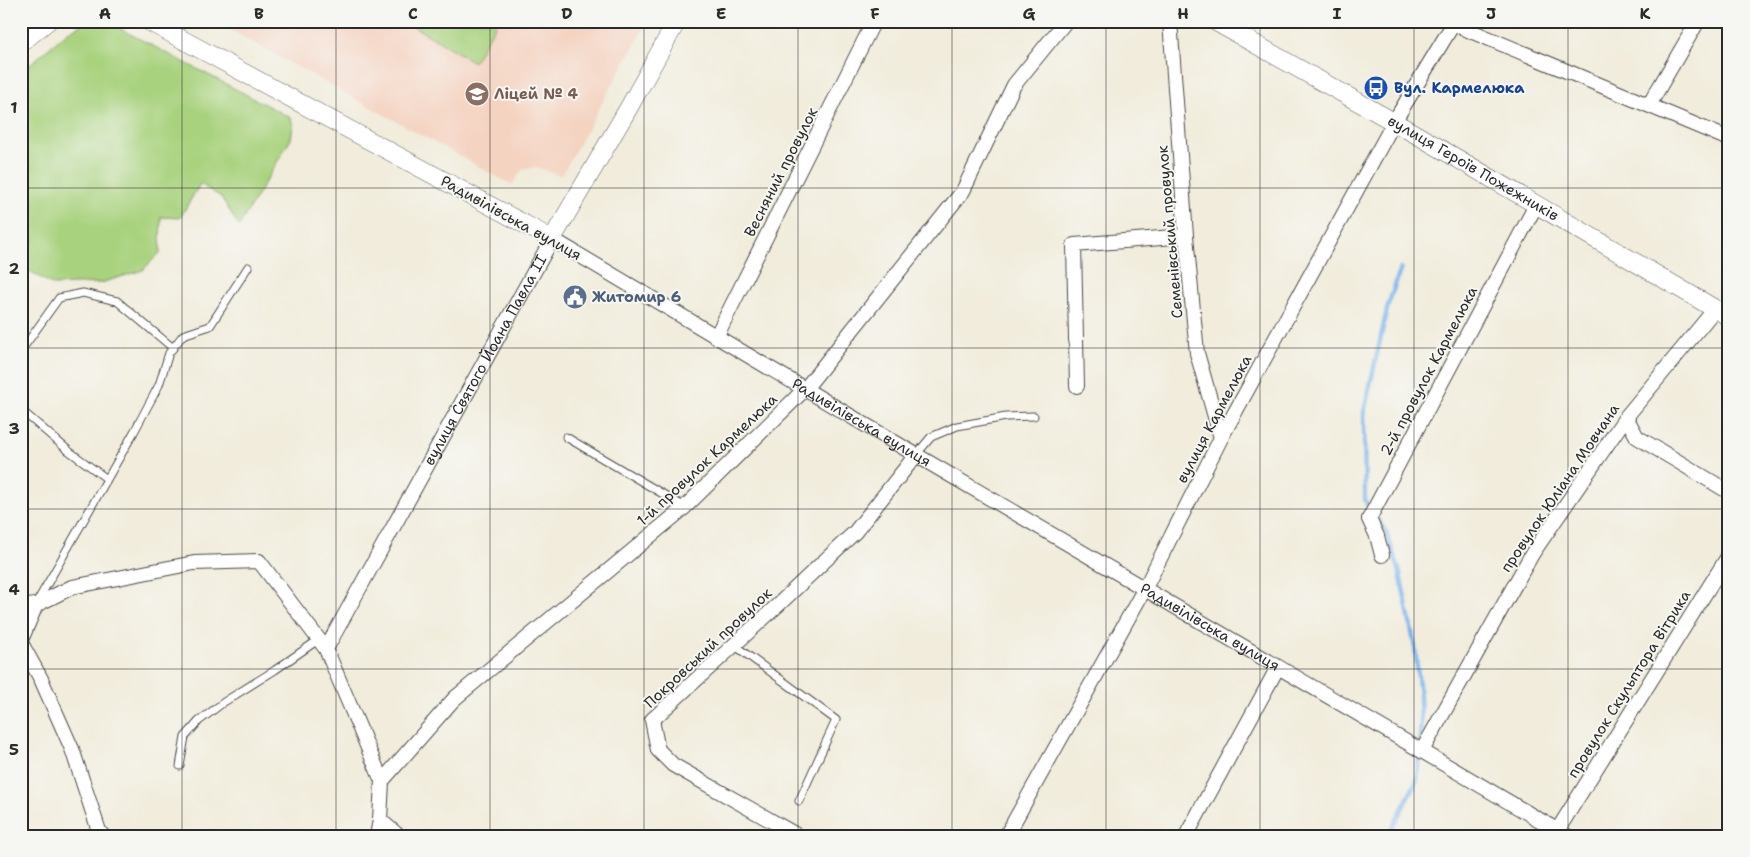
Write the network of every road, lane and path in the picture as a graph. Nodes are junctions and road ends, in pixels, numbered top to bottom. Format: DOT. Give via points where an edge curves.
graph roads {
  1 [pos="48,21"];
  2 [pos="148,21"];
  3 [pos="677,21"];
  4 [pos="874,21"];
  5 [pos="1066,21"];
  6 [pos="1170,21"];
  7 [pos="1698,21"];
  8 [pos="1454,23"];
  9 [pos="1224,24"];
  10 [pos="21,43"];
  11 [pos="1649,104"];
  12 [pos="1394,122"];
  13 [pos="1729,139"];
  14 [pos="1536,205"];
  15 [pos="1186,236"];
  16 [pos="552,239"];
  17 [pos="248,267"];
  18 [pos="1722,313"];
  19 [pos="716,337"];
  20 [pos="173,348"];
  21 [pos="21,351"];
  22 [pos="1076,386"];
  23 [pos="805,389"];
  24 [pos="21,410"];
  25 [pos="1034,416"];
  26 [pos="1626,417"];
  27 [pos="566,437"];
  28 [pos="1221,438"];
  29 [pos="916,455"];
  30 [pos="107,480"];
  31 [pos="1729,492"];
  32 [pos="685,507"];
  33 [pos="1382,555"];
  34 [pos="1729,555"];
  35 [pos="1145,588"];
  36 [pos="36,605"];
  37 [pos="21,607"];
  38 [pos="21,641"];
  39 [pos="322,644"];
  40 [pos="734,645"];
  41 [pos="1278,667"];
  42 [pos="1422,752"];
  43 [pos="180,766"];
  44 [pos="382,781"];
  45 [pos="799,801"];
  46 [pos="380,820"];
  47 [pos="1562,833"];
  48 [pos="104,836"];
  49 [pos="377,836"];
  50 [pos="399,836"];
  51 [pos="798,836"];
  52 [pos="1006,836"];
  53 [pos="1186,836"];
  1 -- 10 [label="street"];
  2 -- 16 [label="street, Радивілівська вулиця"];
  3 -- 16 [label="street, вулиця Святого Йоана Павла II"];
  4 -- 19 [label="street, Весняний провулок"];
  5 -- 23 [label="street, 1-й провулок Кармелюка" via="1014,85 963,191"];
  6 -- 15 [label="street, Семенівський провулок"];
  7 -- 11 [label="street"];
  8 -- 11 [label="street"];
  8 -- 12 [label="street, вулиця Кармелюка"];
  9 -- 12 [label="street, вулиця Героїв Пожежників"];
  11 -- 13 [label="street"];
  12 -- 14 [label="street, вулиця Героїв Пожежників"];
  12 -- 28 [label="street, вулиця Кармелюка"];
  14 -- 18 [label="street, вулиця Героїв Пожежників"];
  14 -- 33 [label="street, 2-й провулок Кармелюка" via="1369,519"];
  15 -- 22 [label="street" via="1074,245"];
  15 -- 28 [label="street, Семенівський провулок" via="1197,353"];
  16 -- 19 [label="street, Радивілівська вулиця"];
  16 -- 39 [label="street, вулиця Святого Йоана Павла II"];
  17 -- 20 [label="lane" via="210,326 183,335"];
  18 -- 26 [label="street, провулок Юліана Мовчана"];
  19 -- 23 [label="street, Радивілівська вулиця"];
  20 -- 21 [label="lane" via="118,301 83,293 59,298"];
  20 -- 30 [label="lane" via="159,385"];
  23 -- 29 [label="street, Радивілівська вулиця"];
  23 -- 32 [label="street, 1-й провулок Кармелюка"];
  24 -- 30 [label="lane"];
  25 -- 29 [label="lane" via="1006,416 957,426 931,436"];
  26 -- 31 [label="street" via="1637,437"];
  26 -- 42 [label="street, провулок Юліана Мовчана" via="1532,554"];
  27 -- 32 [label="lane"];
  28 -- 35 [label="street, вулиця Кармелюка"];
  29 -- 35 [label="street, Радивілівська вулиця"];
  29 -- 40 [label="street, Покровський провулок" via="855,532"];
  30 -- 36 [label="lane"];
  32 -- 44 [label="street, 1-й провулок Кармелюка" via="454,699"];
  34 -- 47 [label="street, провулок Скульптора Вітрика"];
  35 -- 41 [label="street, Радивілівська вулиця"];
  35 -- 52 [label="street, вулиця Кармелюка"];
  36 -- 37 [label="street"];
  36 -- 38 [label="street"];
  36 -- 39 [label="street" via="72,587 194,563 259,562"];
  38 -- 48 [label="street" via="72,749 99,831"];
  39 -- 43 [label="lane" via="275,670 198,721 184,737"];
  39 -- 44 [label="street"];
  40 -- 45 [label="lane" via="836,720"];
  40 -- 51 [label="street, Покровський провулок" via="652,720 658,750 673,765"];
  41 -- 42 [label="street, Радивілівська вулиця"];
  41 -- 53 [label="street"];
  42 -- 47 [label="street, Радивілівська вулиця"];
  44 -- 46 [label="street"];
  46 -- 49 [label="street"];
  46 -- 50 [label="street"];
}
